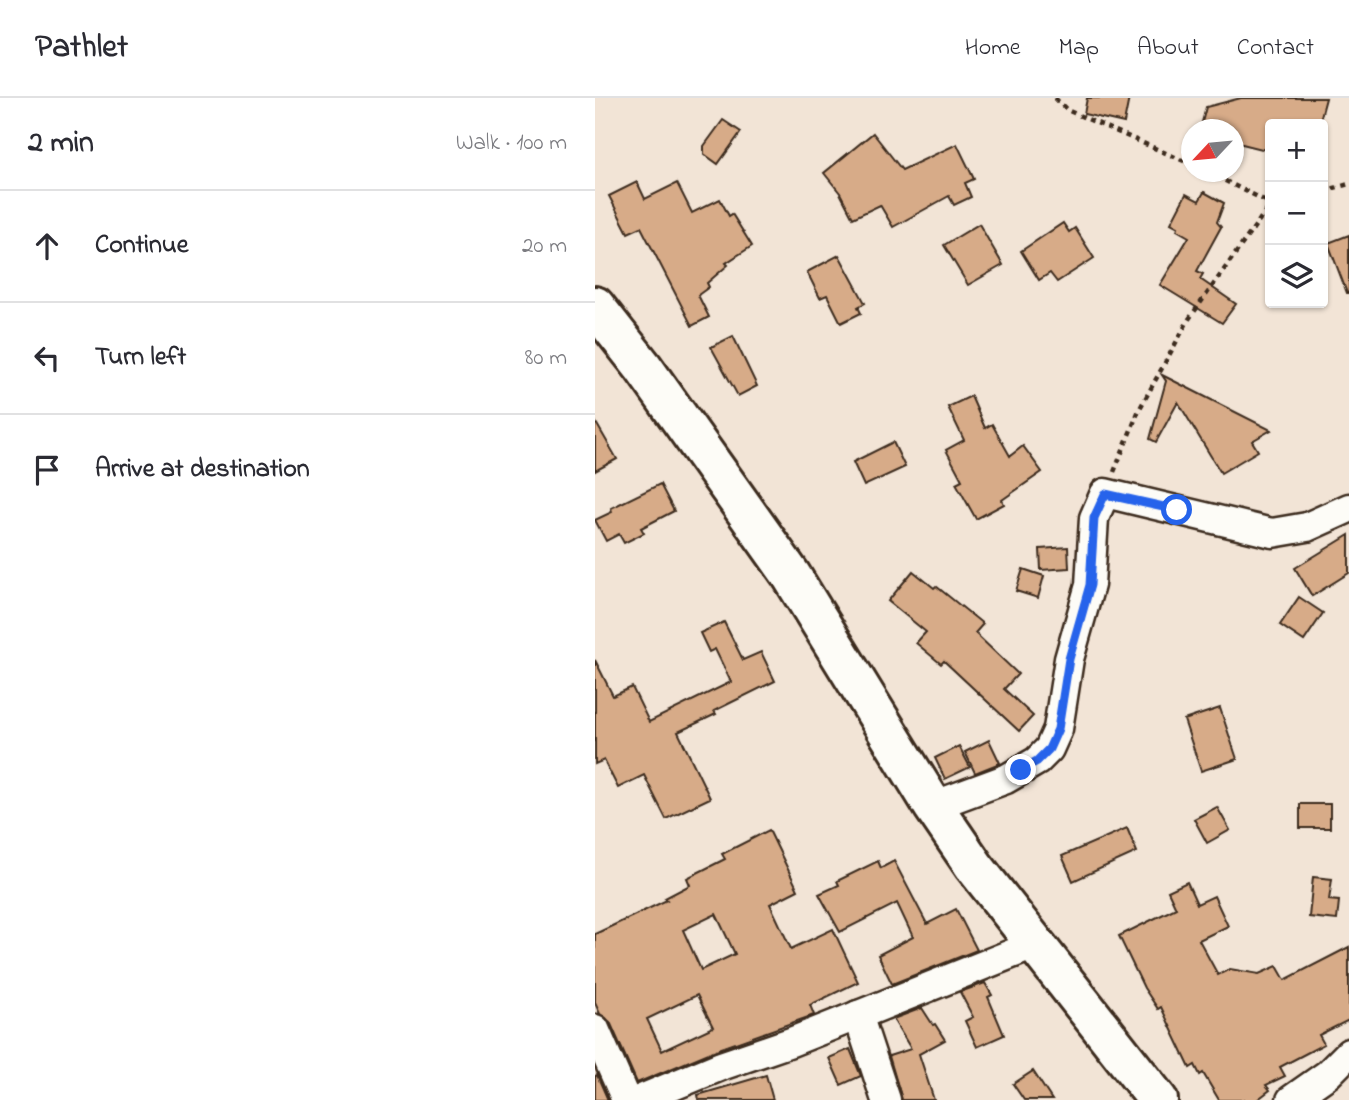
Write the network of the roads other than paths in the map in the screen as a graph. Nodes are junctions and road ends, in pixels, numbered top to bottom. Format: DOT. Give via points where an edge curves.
graph roads {
  1 [pos="595,306"];
  2 [pos="1349,508"];
  3 [pos="933,806"];
  4 [pos="1034,945"];
  5 [pos="858,1015"];
  6 [pos="595,1029"];
  7 [pos="1349,1053"];
  8 [pos="626,1100"];
  9 [pos="639,1100"];
  10 [pos="886,1100"];
  11 [pos="1158,1100"];
  12 [pos="1291,1100"];
  1 -- 3 [label="highway" via="791,575"];
  2 -- 3 [label="street" via="1307,527 1272,533 1105,494 1094,518 1090,585 1069,659 1058,729 1049,749 1006,779"];
  3 -- 4 [label="highway"];
  4 -- 5 [label="street"];
  4 -- 11 [label="highway"];
  5 -- 9 [label="street"];
  5 -- 10 [label="street"];
  6 -- 8 [label="street"];
  7 -- 12 [label="street"];
}
